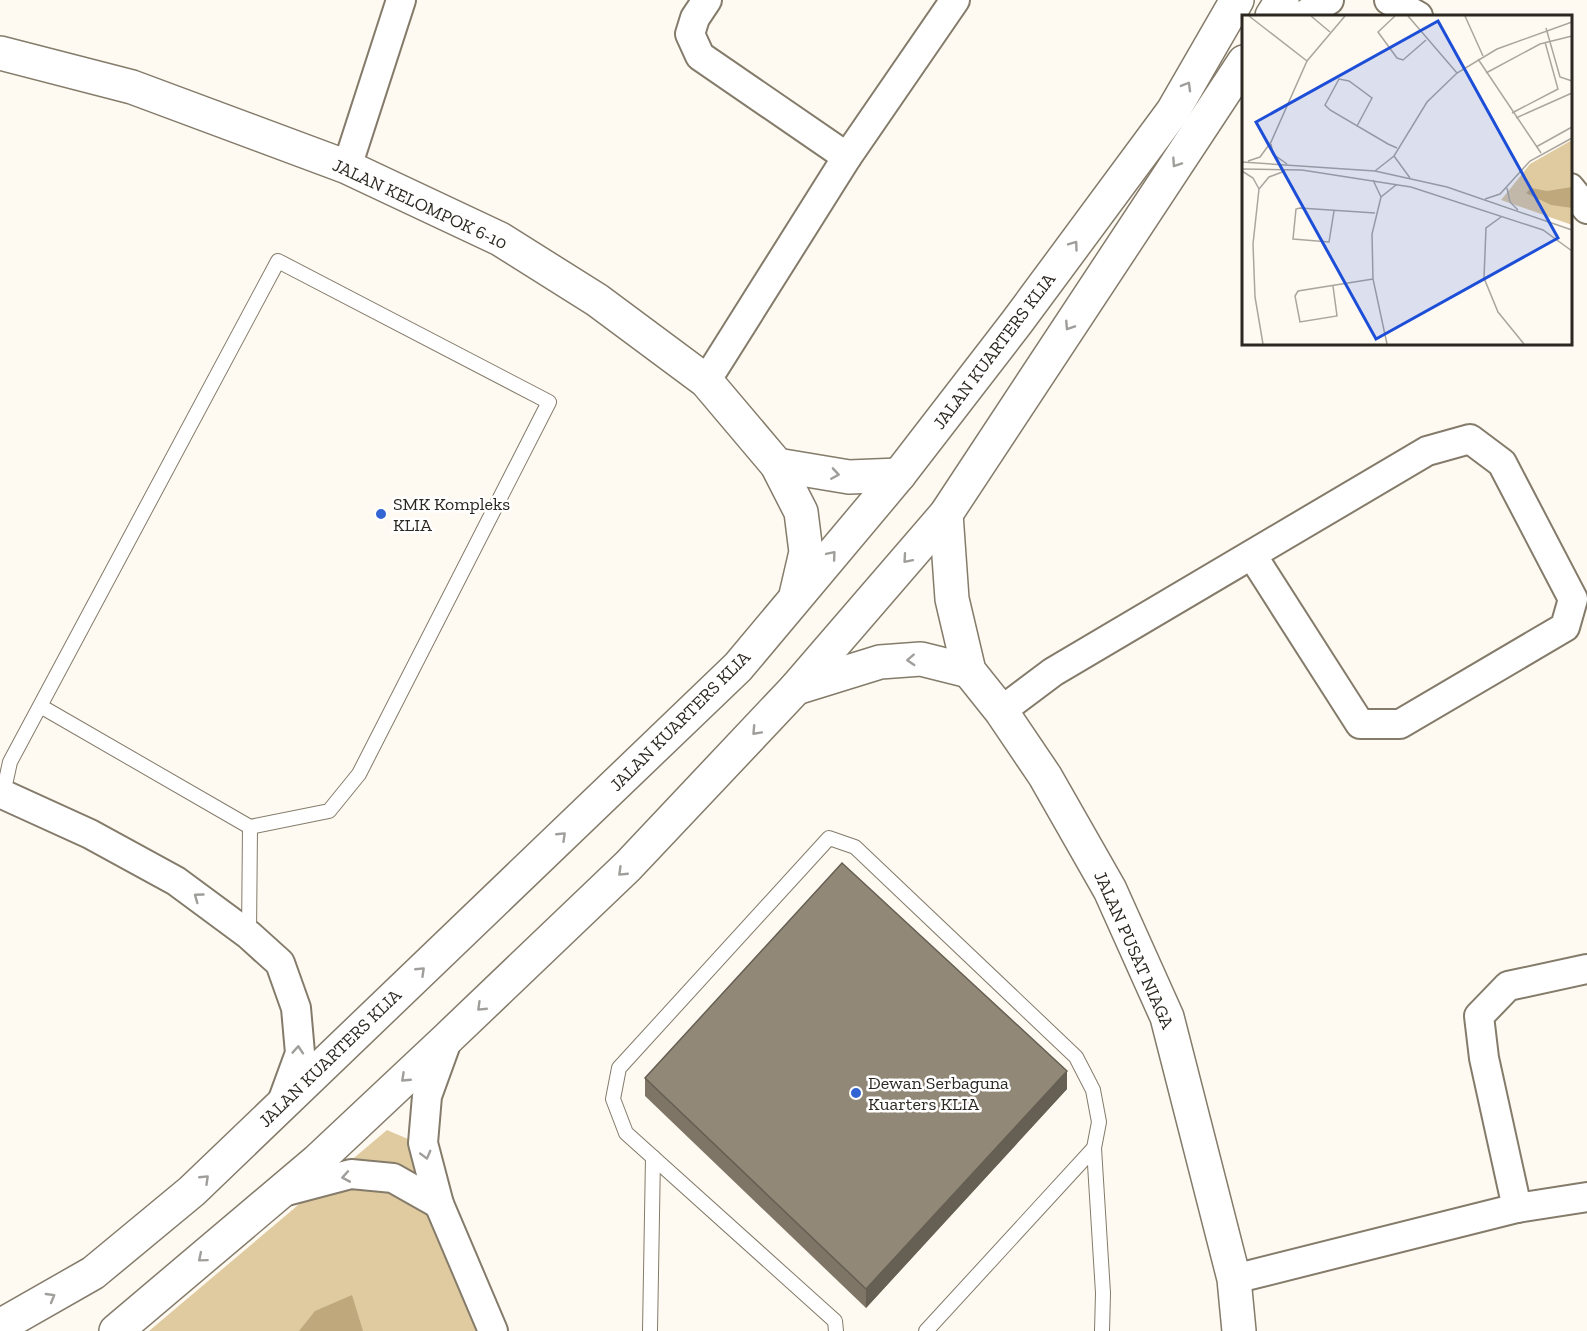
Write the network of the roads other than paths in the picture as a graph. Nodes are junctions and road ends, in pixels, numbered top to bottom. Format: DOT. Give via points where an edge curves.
graph roads {
  1 [pos="400,0"];
  2 [pos="707,0"];
  3 [pos="956,0"];
  4 [pos="1282,0"];
  5 [pos="1329,0"];
  6 [pos="1389,0"];
  7 [pos="1415,0"];
  8 [pos="1230,7"];
  9 [pos="1273,15"];
  10 [pos="1304,15"];
  11 [pos="1416,15"];
  12 [pos="1423,15"];
  13 [pos="0,53"];
  14 [pos="1242,65"];
  15 [pos="847,158"];
  16 [pos="347,167"];
  17 [pos="1572,190"];
  18 [pos="1587,209"];
  19 [pos="706,381"];
  20 [pos="777,465"];
  21 [pos="899,475"];
  22 [pos="946,514"];
  23 [pos="1252,555"];
  24 [pos="795,600"];
  25 [pos="969,671"];
  26 [pos="796,688"];
  27 [pos="42,707"];
  28 [pos="1001,711"];
  29 [pos="1,794"];
  30 [pos="250,827"];
  31 [pos="249,934"];
  32 [pos="1587,969"];
  33 [pos="448,1038"];
  34 [pos="281,1105"];
  35 [pos="1094,1148"];
  36 [pos="653,1157"];
  37 [pos="279,1193"];
  38 [pos="1587,1197"];
  39 [pos="439,1204"];
  40 [pos="1516,1208"];
  41 [pos="1234,1279"];
  42 [pos="0,1326"];
  43 [pos="116,1331"];
  44 [pos="493,1331"];
  45 [pos="650,1331"];
  46 [pos="836,1331"];
  47 [pos="926,1331"];
  48 [pos="1102,1331"];
  49 [pos="1239,1331"];
  1 -- 16 [label="street"];
  2 -- 15 [label="street" via="690,34 700,56"];
  3 -- 15 [label="street"];
  4 -- 9 [label="main road"];
  5 -- 10 [label="street"];
  6 -- 11 [label="street"];
  7 -- 12 [label="street"];
  21 -- 8 [label="main road, JALAN KUARTERS KLIA, one-way" via="1173,111"];
  13 -- 16 [label="main road, JALAN KELOMPOK 6-10" via="132,87"];
  14 -- 22 [label="main road, one-way"];
  15 -- 19 [label="street"];
  16 -- 19 [label="main road, JALAN KELOMPOK 6-10" via="500,239 597,300"];
  17 -- 18 [label="street"];
  19 -- 20 [label="main road, JALAN KELOMPOK 6-10"];
  20 -- 21 [label="main road, one-way" via="849,477"];
  20 -- 24 [label="main road, JALAN KELOMPOK 6-10" via="801,512 806,552"];
  24 -- 21 [label="main road, JALAN KUARTERS KLIA, one-way"];
  22 -- 25 [label="main road" via="952,599"];
  22 -- 26 [label="main road, one-way"];
  23 -- 23 [label="street" via="1427,451 1470,439 1502,463 1573,599 1565,627 1529,649 1400,724 1360,724"];
  23 -- 28 [label="street" via="1053,672"];
  34 -- 24 [label="main road, JALAN KUARTERS KLIA, one-way" via="738,667"];
  25 -- 26 [label="main road, one-way" via="921,659 880,662"];
  25 -- 28 [label="main road, JALAN PUSAT NIAGA"];
  26 -- 33 [label="main road, one-way" via="628,866"];
  27 -- 29 [label="lane" via="10,762"];
  27 -- 30 [label="lane"];
  27 -- 30 [label="lane" via="278,261 549,402 359,774 329,811"];
  28 -- 41 [label="main road, JALAN PUSAT NIAGA" via="1045,776 1110,890 1167,1017"];
  31 -- 29 [label="street, one-way" via="176,881 90,834"];
  30 -- 31 [label="lane"];
  34 -- 31 [label="street, one-way" via="300,1053 296,1008 280,963"];
  32 -- 40 [label="street" via="1508,986 1479,1016 1484,1058"];
  33 -- 37 [label="main road, one-way"];
  33 -- 39 [label="street, one-way" via="427,1096 423,1143"];
  42 -- 34 [label="main road, JALAN KUARTERS KLIA, one-way" via="93,1273 192,1191"];
  35 -- 36 [label="lane" via="1099,1122 1093,1090 1077,1057 855,847 830,838 619,1068 613,1100 627,1133"];
  35 -- 47 [label="lane"];
  35 -- 48 [label="lane"];
  36 -- 45 [label="lane"];
  36 -- 46 [label="lane" via="835,1321"];
  39 -- 37 [label="street, one-way" via="393,1178 351,1174"];
  37 -- 43 [label="main road, one-way"];
  38 -- 40 [label="street"];
  39 -- 44 [label="street"];
  40 -- 41 [label="street"];
  41 -- 49 [label="main road, JALAN PUSAT NIAGA"];
}
